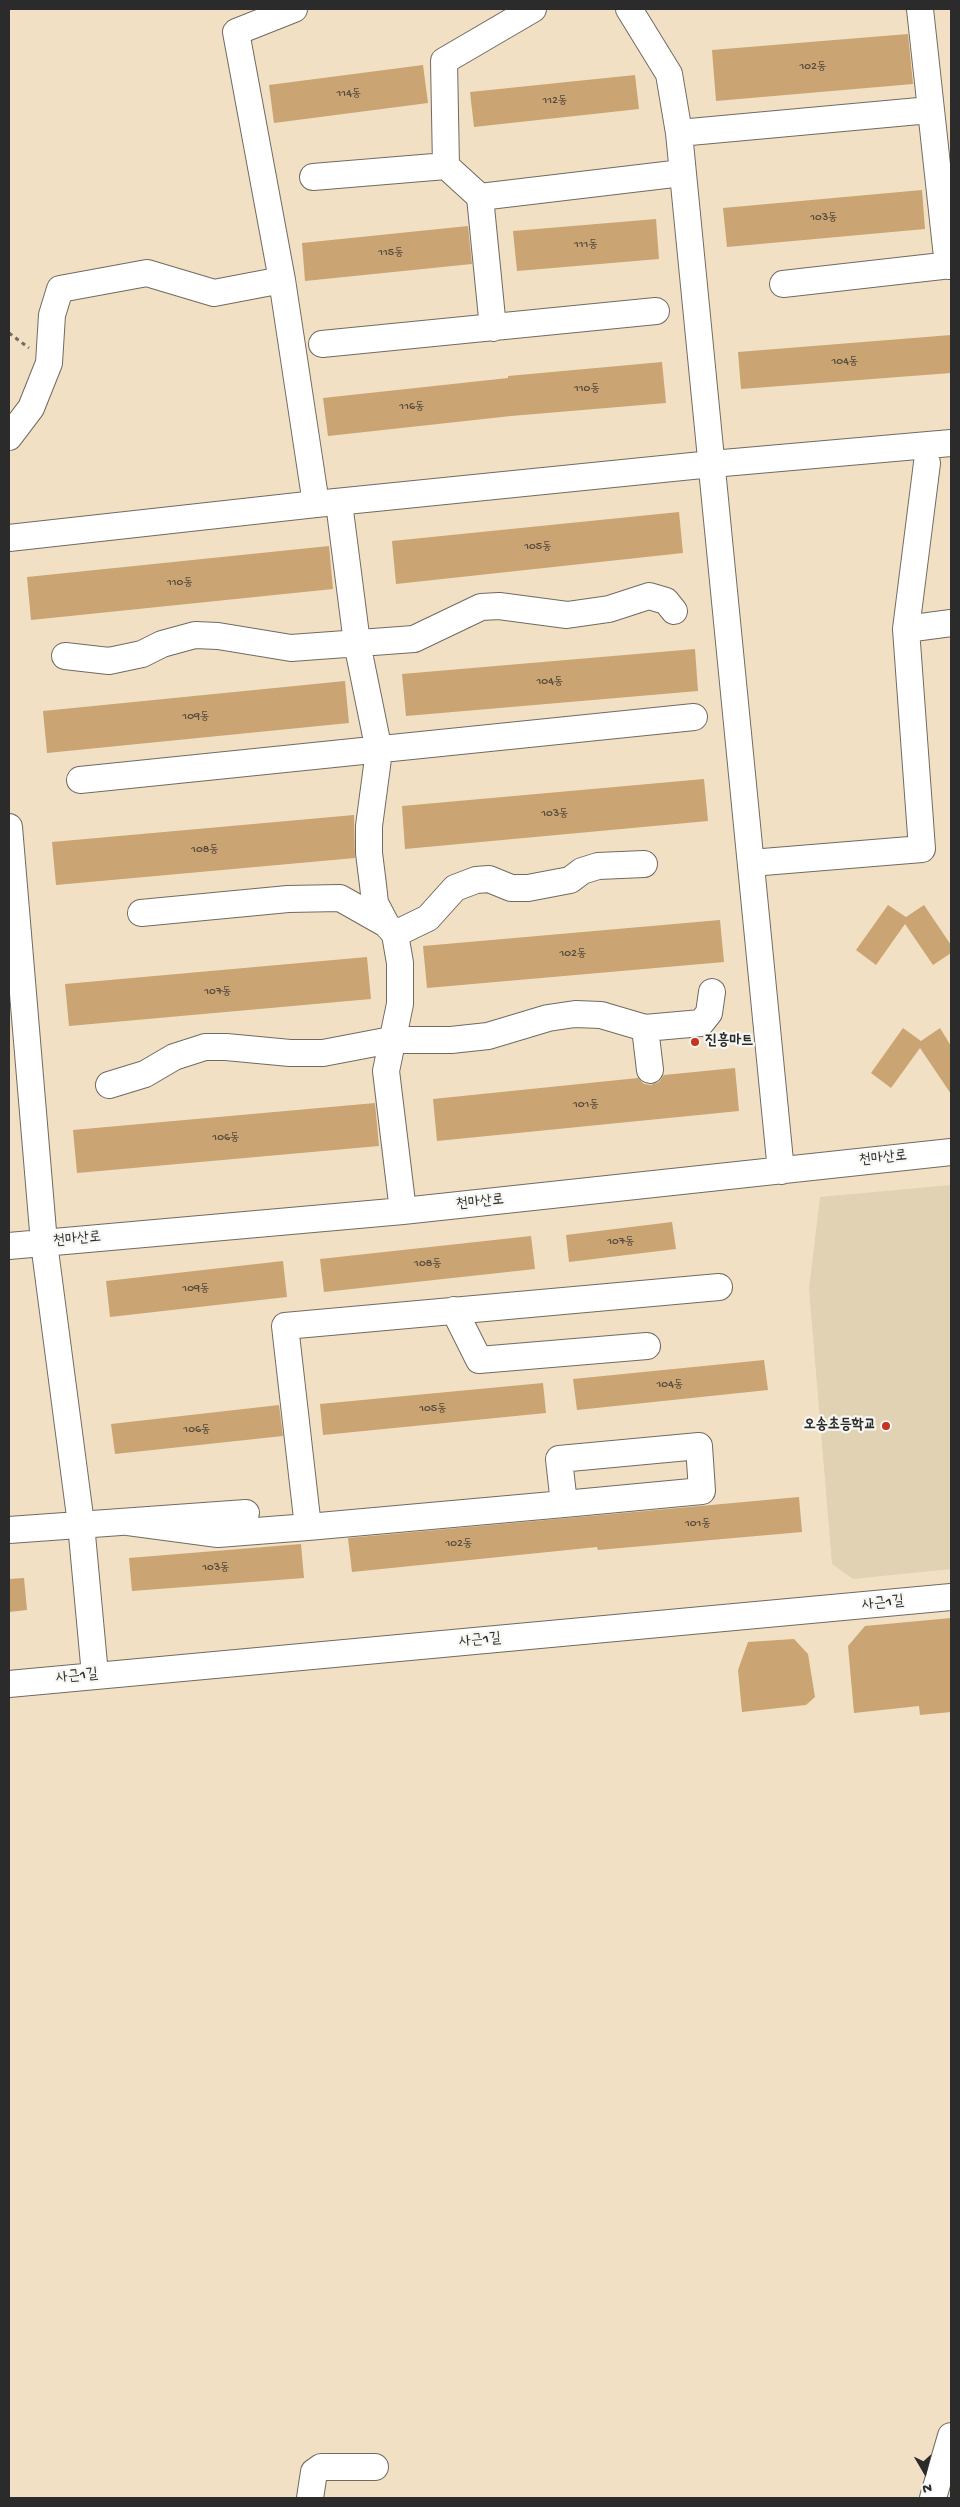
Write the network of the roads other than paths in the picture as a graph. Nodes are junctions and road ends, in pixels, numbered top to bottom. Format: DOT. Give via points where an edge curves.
graph roads {
  1 [pos="294,9"];
  2 [pos="533,9"];
  3 [pos="629,9"];
  4 [pos="920,9"];
  5 [pos="930,110"];
  6 [pos="679,134"];
  7 [pos="942,138"];
  8 [pos="446,166"];
  9 [pos="682,173"];
  10 [pos="313,177"];
  11 [pos="480,197"];
  12 [pos="949,266"];
  13 [pos="282,280"];
  14 [pos="783,284"];
  15 [pos="656,311"];
  16 [pos="493,328"];
  17 [pos="322,344"];
  18 [pos="9,437"];
  19 [pos="951,443"];
  20 [pos="927,463"];
  21 [pos="712,464"];
  22 [pos="327,503"];
  23 [pos="9,538"];
  24 [pos="674,611"];
  25 [pos="951,623"];
  26 [pos="906,629"];
  27 [pos="356,643"];
  28 [pos="66,656"];
  29 [pos="694,717"];
  30 [pos="379,751"];
  31 [pos="80,780"];
  32 [pos="9,827"];
  33 [pos="751,863"];
  34 [pos="644,864"];
  35 [pos="141,913"];
  36 [pos="391,929"];
  37 [pos="712,992"];
  38 [pos="645,1028"];
  39 [pos="392,1040"];
  40 [pos="650,1070"];
  41 [pos="109,1086"];
  42 [pos="951,1152"];
  43 [pos="781,1171"];
  44 [pos="403,1211"];
  45 [pos="44,1243"];
  46 [pos="9,1246"];
  47 [pos="719,1288"];
  48 [pos="454,1310"];
  49 [pos="647,1346"];
  50 [pos="564,1504"];
  51 [pos="246,1513"];
  52 [pos="128,1522"];
  53 [pos="81,1524"];
  54 [pos="308,1528"];
  55 [pos="9,1530"];
  56 [pos="951,1597"];
  57 [pos="95,1675"];
  58 [pos="9,1684"];
  59 [pos="951,2436"];
  60 [pos="375,2467"];
  61 [pos="310,2498"];
  62 [pos="932,2498"];
  1 -- 13 [label="street" via="236,32"];
  2 -- 8 [label="street" via="444,61"];
  3 -- 6 [label="street" via="669,74"];
  4 -- 5 [label="street"];
  5 -- 6 [label="street"];
  5 -- 7 [label="street"];
  6 -- 9 [label="street"];
  7 -- 12 [label="street"];
  8 -- 10 [label="street"];
  8 -- 11 [label="street"];
  9 -- 11 [label="street"];
  9 -- 21 [label="street"];
  11 -- 16 [label="street"];
  12 -- 14 [label="street"];
  13 -- 18 [label="street" via="214,293 147,273 60,289 52,315 49,363 32,408"];
  13 -- 22 [label="street"];
  15 -- 16 [label="street"];
  16 -- 17 [label="street"];
  19 -- 21 [label="street"];
  20 -- 26 [label="street"];
  21 -- 22 [label="street"];
  21 -- 33 [label="street"];
  22 -- 23 [label="street"];
  22 -- 27 [label="street"];
  24 -- 27 [label="street" via="666,601 649,596 609,609 567,615 499,606 481,607 414,639"];
  25 -- 26 [label="street"];
  26 -- 33 [label="street" via="922,849"];
  27 -- 28 [label="street" via="291,648 195,635 162,644 142,654 109,661"];
  27 -- 30 [label="street"];
  29 -- 30 [label="street"];
  30 -- 31 [label="street"];
  30 -- 36 [label="street" via="369,826 369,853 375,903"];
  32 -- 45 [label="street"];
  33 -- 43 [label="street"];
  34 -- 36 [label="street" via="598,866 570,880 528,888 512,888 489,879 476,880 455,888 428,918"];
  35 -- 36 [label="street" via="288,899 340,898"];
  36 -- 39 [label="street" via="400,963 400,1004"];
  37 -- 38 [label="street" via="709,1013 701,1022"];
  38 -- 39 [label="street" via="601,1015 574,1014 548,1018 480,1038"];
  38 -- 40 [label="street"];
  39 -- 41 [label="street" via="310,1054 205,1047"];
  39 -- 44 [label="street" via="386,1071"];
  42 -- 43 [label="street, 천마산로"];
  43 -- 44 [label="street, 천마산로"];
  44 -- 45 [label="street, 천마산로"];
  45 -- 46 [label="street, 천마산로"];
  45 -- 53 [label="street"];
  47 -- 48 [label="street"];
  48 -- 49 [label="street" via="479,1360"];
  48 -- 54 [label="street" via="285,1326"];
  50 -- 50 [label="street" via="702,1491 699,1446 559,1459"];
  50 -- 54 [label="street"];
  51 -- 52 [label="street"];
  52 -- 53 [label="street"];
  52 -- 54 [label="street" via="218,1534"];
  53 -- 55 [label="street"];
  53 -- 57 [label="street"];
  56 -- 57 [label="street, 사근1길"];
  57 -- 58 [label="street, 사근1길"];
  59 -- 62 [label="street"];
  60 -- 61 [label="street" via="321,2467 314,2472"];
}
